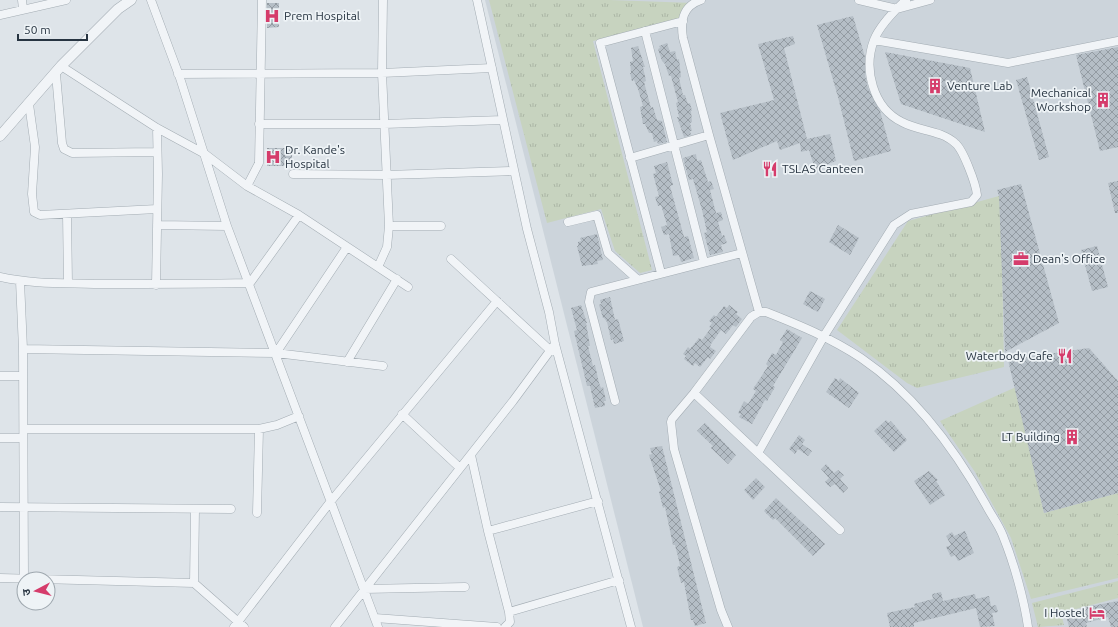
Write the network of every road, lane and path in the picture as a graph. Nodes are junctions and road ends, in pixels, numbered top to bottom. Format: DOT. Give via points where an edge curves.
graph roads {
  1 [pos="22,0"];
  2 [pos="66,0"];
  3 [pos="131,0"];
  4 [pos="152,0"];
  5 [pos="262,0"];
  6 [pos="383,0"];
  7 [pos="477,0"];
  8 [pos="701,0"];
  9 [pos="859,0"];
  10 [pos="906,0"];
  11 [pos="930,0"];
  12 [pos="23,9"];
  13 [pos="897,9"];
  14 [pos="0,15"];
  15 [pos="683,21"];
  16 [pos="645,31"];
  17 [pos="874,40"];
  18 [pos="1118,41"];
  19 [pos="492,68"];
  20 [pos="59,70"];
  21 [pos="382,73"];
  22 [pos="178,74"];
  23 [pos="260,75"];
  24 [pos="28,104"];
  25 [pos="503,120"];
  26 [pos="259,124"];
  27 [pos="384,124"];
  28 [pos="157,128"];
  29 [pos="709,135"];
  30 [pos="0,136"];
  31 [pos="674,146"];
  32 [pos="157,152"];
  33 [pos="205,154"];
  34 [pos="630,158"];
  35 [pos="514,171"];
  36 [pos="293,174"];
  37 [pos="386,175"];
  38 [pos="247,186"];
  39 [pos="157,209"];
  40 [pos="67,214"];
  41 [pos="299,215"];
  42 [pos="568,222"];
  43 [pos="157,225"];
  44 [pos="227,226"];
  45 [pos="389,226"];
  46 [pos="441,226"];
  47 [pos="347,246"];
  48 [pos="742,253"];
  49 [pos="451,259"];
  50 [pos="704,262"];
  51 [pos="378,267"];
  52 [pos="660,273"];
  53 [pos="0,277"];
  54 [pos="637,279"];
  55 [pos="397,280"];
  56 [pos="20,281"];
  57 [pos="68,283"];
  58 [pos="250,283"];
  59 [pos="156,285"];
  60 [pos="408,287"];
  61 [pos="497,301"];
  62 [pos="759,312"];
  63 [pos="824,336"];
  64 [pos="553,348"];
  65 [pos="23,349"];
  66 [pos="276,353"];
  67 [pos="348,362"];
  68 [pos="383,366"];
  69 [pos="0,376"];
  70 [pos="23,376"];
  71 [pos="694,393"];
  72 [pos="615,401"];
  73 [pos="402,414"];
  74 [pos="299,416"];
  75 [pos="24,429"];
  76 [pos="259,430"];
  77 [pos="0,438"];
  78 [pos="23,438"];
  79 [pos="758,453"];
  80 [pos="471,455"];
  81 [pos="460,468"];
  82 [pos="598,501"];
  83 [pos="331,502"];
  84 [pos="0,507"];
  85 [pos="24,507"];
  86 [pos="195,509"];
  87 [pos="231,509"];
  88 [pos="257,513"];
  89 [pos="840,530"];
  90 [pos="488,531"];
  91 [pos="24,571"];
  92 [pos="0,578"];
  93 [pos="16,578"];
  94 [pos="56,579"];
  95 [pos="619,580"];
  96 [pos="194,583"];
  97 [pos="465,587"];
  98 [pos="364,590"];
  99 [pos="509,612"];
  100 [pos="375,618"];
  101 [pos="238,626"];
  102 [pos="335,627"];
  103 [pos="378,627"];
  104 [pos="497,627"];
  105 [pos="505,627"];
  106 [pos="631,627"];
  107 [pos="728,627"];
  108 [pos="1028,627"];
  1 -- 12 [label="street"];
  2 -- 12 [label="street"];
  3 -- 20 [label="street" via="118,9"];
  4 -- 22 [label="street"];
  5 -- 23 [label="street"];
  6 -- 21 [label="street"];
  7 -- 19 [label="street"];
  8 -- 15 [label="street" via="686,9"];
  9 -- 13 [label="street"];
  10 -- 13 [label="street"];
  11 -- 13 [label="street"];
  12 -- 14 [label="street"];
  13 -- 17 [label="street"];
  15 -- 16 [label="street"];
  15 -- 29 [label="street" via="683,38"];
  16 -- 31 [label="street"];
  16 -- 34 [label="street" via="600,43"];
  17 -- 18 [label="street" via="1008,63"];
  17 -- 63 [label="street" via="869,65 880,102 902,123 938,134 957,144 976,185 977,195 971,202 911,214 894,224"];
  19 -- 21 [label="street"];
  19 -- 25 [label="street"];
  20 -- 24 [label="street"];
  20 -- 28 [label="street"];
  20 -- 32 [label="street" via="62,143 67,152"];
  21 -- 23 [label="street"];
  21 -- 27 [label="street"];
  22 -- 23 [label="street"];
  22 -- 33 [label="street"];
  23 -- 26 [label="street"];
  24 -- 30 [label="street"];
  24 -- 40 [label="street" via="35,147 32,194 34,212 40,215"];
  25 -- 27 [label="street"];
  25 -- 35 [label="street"];
  26 -- 27 [label="street"];
  26 -- 38 [label="street" via="259,163"];
  27 -- 37 [label="street"];
  28 -- 32 [label="street"];
  28 -- 33 [label="street"];
  29 -- 31 [label="street"];
  29 -- 48 [label="street"];
  31 -- 34 [label="street"];
  31 -- 50 [label="street"];
  32 -- 39 [label="street"];
  33 -- 38 [label="street"];
  33 -- 44 [label="street"];
  34 -- 52 [label="street"];
  35 -- 37 [label="street"];
  35 -- 64 [label="street" via="551,319"];
  36 -- 37 [label="street"];
  37 -- 45 [label="street"];
  38 -- 41 [label="street"];
  39 -- 40 [label="street"];
  39 -- 43 [label="street"];
  40 -- 57 [label="street"];
  41 -- 47 [label="street"];
  41 -- 58 [label="street"];
  42 -- 54 [label="street" via="597,215 608,253"];
  43 -- 44 [label="street"];
  43 -- 59 [label="street"];
  44 -- 58 [label="street"];
  45 -- 46 [label="street"];
  45 -- 51 [label="street" via="387,248"];
  47 -- 51 [label="street"];
  47 -- 66 [label="street"];
  48 -- 50 [label="street"];
  48 -- 62 [label="street"];
  49 -- 61 [label="street"];
  50 -- 52 [label="street"];
  51 -- 55 [label="street"];
  52 -- 54 [label="street"];
  53 -- 56 [label="street"];
  54 -- 72 [label="street" via="589,294"];
  55 -- 60 [label="street"];
  55 -- 67 [label="street"];
  56 -- 57 [label="street"];
  56 -- 65 [label="street"];
  57 -- 59 [label="street"];
  58 -- 59 [label="street"];
  58 -- 66 [label="street"];
  61 -- 64 [label="street"];
  61 -- 73 [label="street"];
  62 -- 63 [label="street" via="766,312"];
  62 -- 71 [label="street" via="746,323"];
  63 -- 79 [label="street"];
  63 -- 108 [label="street" via="862,358 889,380 918,409 947,444 976,487 1003,536"];
  64 -- 80 [label="street"];
  64 -- 82 [label="street"];
  65 -- 66 [label="street"];
  65 -- 70 [label="street"];
  66 -- 67 [label="street"];
  66 -- 74 [label="street"];
  67 -- 68 [label="street"];
  69 -- 70 [label="street"];
  70 -- 75 [label="street"];
  71 -- 79 [label="street"];
  71 -- 107 [label="street" via="672,419 671,436"];
  73 -- 81 [label="street"];
  73 -- 83 [label="street"];
  74 -- 76 [label="street"];
  74 -- 83 [label="street"];
  75 -- 76 [label="street"];
  75 -- 78 [label="street"];
  76 -- 88 [label="street"];
  77 -- 78 [label="street"];
  78 -- 85 [label="street"];
  79 -- 89 [label="street"];
  80 -- 81 [label="street"];
  80 -- 90 [label="street"];
  81 -- 98 [label="street"];
  82 -- 90 [label="street"];
  82 -- 95 [label="street"];
  83 -- 98 [label="street"];
  83 -- 101 [label="street"];
  84 -- 85 [label="street"];
  85 -- 86 [label="street"];
  85 -- 91 [label="street"];
  86 -- 87 [label="street"];
  86 -- 96 [label="street"];
  90 -- 99 [label="street"];
  92 -- 93 [label="street"];
  94 -- 96 [label="street"];
  95 -- 99 [label="street"];
  95 -- 106 [label="street"];
  96 -- 101 [label="street"];
  97 -- 98 [label="street"];
  98 -- 100 [label="street"];
  98 -- 102 [label="street"];
  99 -- 105 [label="street" via="510,622"];
  100 -- 103 [label="street"];
  100 -- 104 [label="street"];
}
